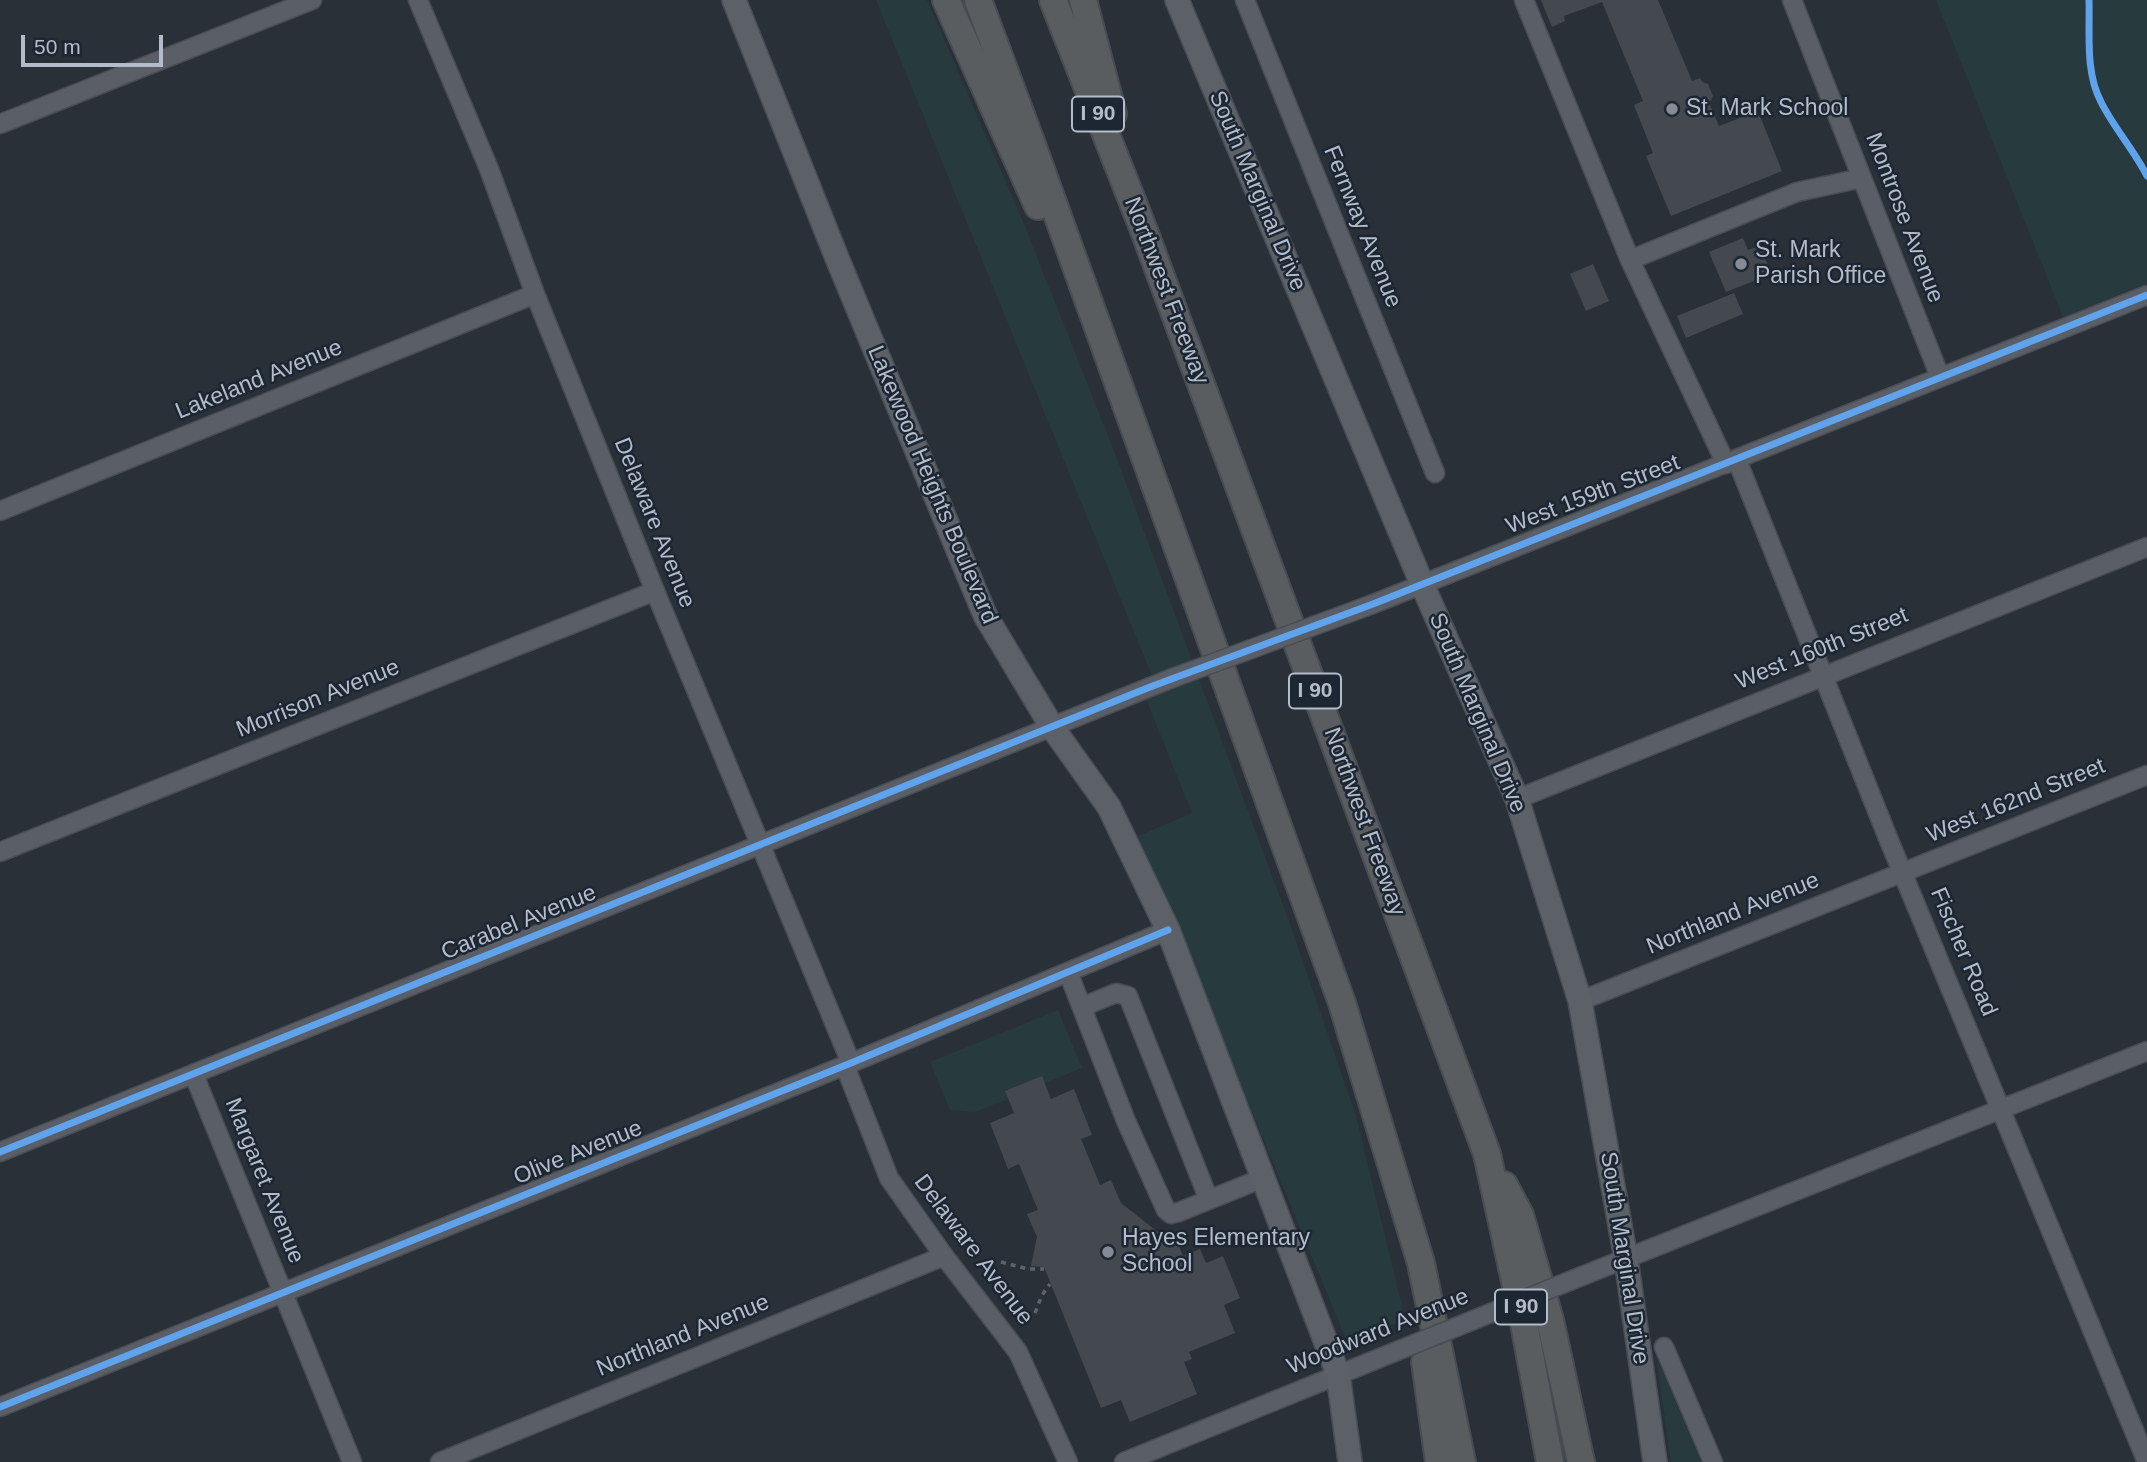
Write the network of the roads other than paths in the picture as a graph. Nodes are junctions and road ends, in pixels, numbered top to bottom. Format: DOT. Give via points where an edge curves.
graph roads {
  1 [pos="312,0"];
  2 [pos="418,0"];
  3 [pos="734,0"];
  4 [pos="946,0"];
  5 [pos="978,0"];
  6 [pos="1053,0"];
  7 [pos="1083,0"];
  8 [pos="1177,0"];
  9 [pos="1245,0"];
  10 [pos="1524,0"];
  11 [pos="1792,0"];
  12 [pos="0,124"];
  13 [pos="1862,178"];
  14 [pos="1143,228"];
  15 [pos="1630,260"];
  16 [pos="535,294"];
  17 [pos="2147,295"];
  18 [pos="1940,377"];
  19 [pos="1127,408"];
  20 [pos="1731,462"];
  21 [pos="1435,473"];
  22 [pos="0,511"];
  23 [pos="2147,547"];
  24 [pos="1422,584"];
  25 [pos="655,590"];
  26 [pos="1823,675"];
  27 [pos="1052,727"];
  28 [pos="2147,775"];
  29 [pos="1517,799"];
  30 [pos="762,845"];
  31 [pos="0,852"];
  32 [pos="1903,873"];
  33 [pos="1168,930"];
  34 [pos="1068,972"];
  35 [pos="1580,1001"];
  36 [pos="1342,1003"];
  37 [pos="1082,1007"];
  38 [pos="2147,1051"];
  39 [pos="848,1064"];
  40 [pos="194,1075"];
  41 [pos="2002,1109"];
  42 [pos="0,1152"];
  43 [pos="1487,1154"];
  44 [pos="1263,1178"];
  45 [pos="1209,1200"];
  46 [pos="944,1256"];
  47 [pos="1626,1259"];
  48 [pos="284,1293"];
  49 [pos="1664,1348"];
  50 [pos="1338,1374"];
  51 [pos="0,1407"];
  52 [pos="352,1462"];
  53 [pos="440,1462"];
  54 [pos="1068,1462"];
  55 [pos="1124,1462"];
  56 [pos="1350,1462"];
  57 [pos="1438,1462"];
  58 [pos="1462,1462"];
  59 [pos="1550,1462"];
  60 [pos="1581,1462"];
  61 [pos="1655,1462"];
  62 [pos="1713,1462"];
  63 [pos="2147,1462"];
  1 -- 12 [label="street"];
  2 -- 16 [label="street, Delaware Avenue"];
  3 -- 27 [label="main road, Lakewood Heights Boulevard" via="985,615"];
  4 -- 19 [label="highway"];
  5 -- 19 [label="highway"];
  6 -- 14 [label="highway, Northwest Freeway / I 90"];
  7 -- 14 [label="highway"];
  8 -- 24 [label="main road, South Marginal Drive"];
  9 -- 21 [label="street, Fernway Avenue"];
  10 -- 15 [label="street, Fischer Road"];
  11 -- 13 [label="street, Montrose Avenue"];
  13 -- 15 [label="street" via="1797,192"];
  13 -- 18 [label="street, Montrose Avenue"];
  14 -- 43 [label="highway, Northwest Freeway / I 90"];
  15 -- 20 [label="street, Fischer Road"];
  16 -- 22 [label="street, Lakeland Avenue"];
  16 -- 25 [label="street, Delaware Avenue"];
  17 -- 18 [label="street, West 159th Street"];
  18 -- 20 [label="street, West 159th Street"];
  19 -- 36 [label="highway"];
  20 -- 24 [label="street, West 159th Street"];
  20 -- 26 [label="street, Fischer Road"];
  23 -- 26 [label="street, West 160th Street"];
  24 -- 27 [label="street, West 159th Street, bridge"];
  24 -- 29 [label="main road, South Marginal Drive"];
  25 -- 30 [label="street, Delaware Avenue"];
  25 -- 31 [label="street, Morrison Avenue"];
  26 -- 29 [label="street, West 160th Street"];
  26 -- 32 [label="street, Fischer Road"];
  27 -- 30 [label="street, Carabel Avenue"];
  27 -- 33 [label="main road, Lakewood Heights Boulevard" via="1110,807"];
  28 -- 32 [label="street, West 162nd Street"];
  29 -- 35 [label="main road, South Marginal Drive"];
  30 -- 39 [label="street, Delaware Avenue"];
  30 -- 40 [label="street, Carabel Avenue"];
  32 -- 35 [label="street, Northland Avenue"];
  32 -- 41 [label="street, Fischer Road"];
  33 -- 34 [label="street, Olive Avenue"];
  33 -- 44 [label="main road, Lakewood Heights Boulevard"];
  34 -- 37 [label="street"];
  34 -- 39 [label="street, Olive Avenue"];
  35 -- 47 [label="main road, South Marginal Drive"];
  36 -- 57 [label="highway" via="1416,1295"];
  36 -- 58 [label="highway" via="1421,1263"];
  37 -- 45 [label="street" via="1161,1203 1171,1214"];
  37 -- 45 [label="street" via="1116,993 1128,996"];
  38 -- 41 [label="street, Woodward Avenue"];
  39 -- 46 [label="street, Delaware Avenue" via="889,1178"];
  39 -- 48 [label="street, Olive Avenue"];
  40 -- 42 [label="street, Carabel Avenue"];
  40 -- 48 [label="street, Margaret Avenue"];
  41 -- 47 [label="street, Woodward Avenue"];
  41 -- 63 [label="street, Fischer Road"];
  43 -- 59 [label="highway, Northwest Freeway / I 90"];
  43 -- 60 [label="highway" via="1520,1215 1550,1320"];
  44 -- 45 [label="street"];
  44 -- 50 [label="main road, Lakewood Heights Boulevard"];
  46 -- 53 [label="street, Northland Avenue"];
  46 -- 54 [label="street, Delaware Avenue" via="1018,1352"];
  47 -- 50 [label="street, Woodward Avenue, bridge"];
  47 -- 61 [label="main road, South Marginal Drive"];
  48 -- 51 [label="street, Olive Avenue"];
  48 -- 52 [label="street, Margaret Avenue"];
  49 -- 62 [label="street"];
  50 -- 55 [label="street, Woodward Avenue"];
  50 -- 56 [label="main road, Lakewood Heights Boulevard"];
}
